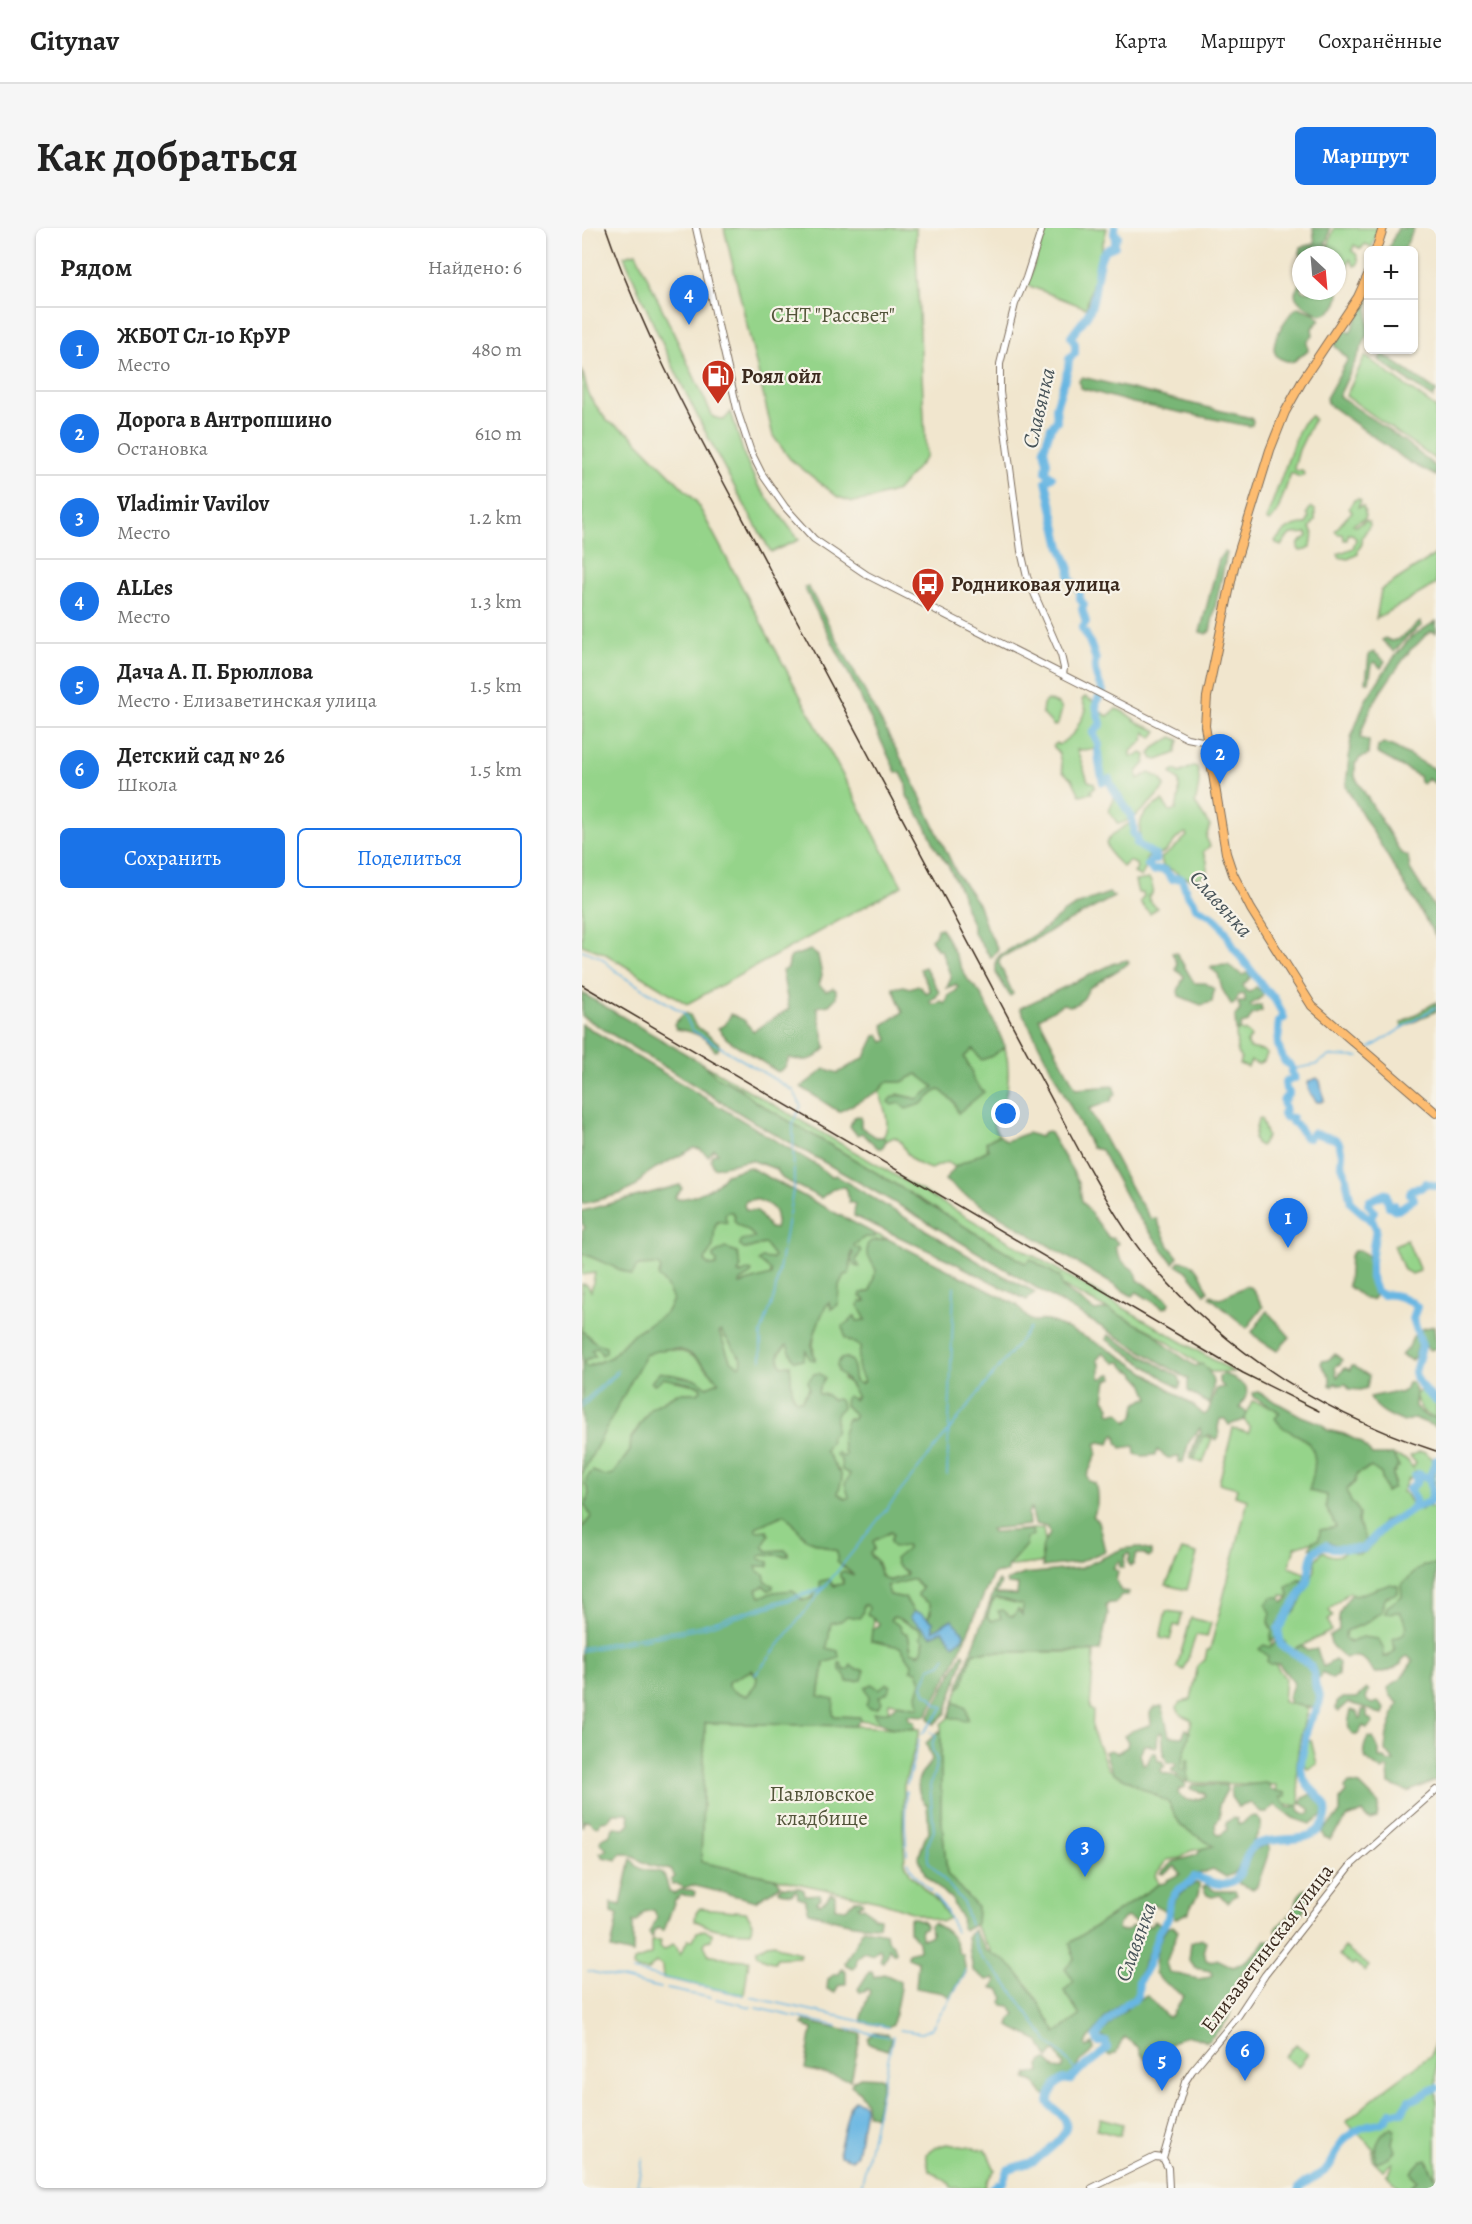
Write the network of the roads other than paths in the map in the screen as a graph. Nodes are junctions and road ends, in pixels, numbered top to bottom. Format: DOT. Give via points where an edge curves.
graph roads {
  1 [pos="696,228"];
  2 [pos="1042,228"];
  3 [pos="1383,228"];
  4 [pos="1377,246"];
  5 [pos="1364,284"];
  6 [pos="1063,675"];
  7 [pos="1207,742"];
  8 [pos="1436,1113"];
  9 [pos="1436,1790"];
  10 [pos="1163,2158"];
  11 [pos="1092,2188"];
  12 [pos="1169,2188"];
  1 -- 6 [label="street" via="744,430 762,474 785,507 814,539 849,565"];
  2 -- 6 [label="street" via="1007,332 1000,364 1000,392 1023,560 1061,655"];
  3 -- 4 [label="main road"];
  5 -- 7 [label="main road" via="1304,378 1270,450 1234,567 1207,697"];
  6 -- 7 [label="street" via="1187,738"];
  7 -- 8 [label="main road" via="1229,864 1279,955 1312,1006"];
  9 -- 10 [label="street, Елизаветинская улица" via="1352,1864 1192,2071 1185,2082"];
  10 -- 11 [label="street" via="1155,2157"];
  10 -- 12 [label="street, Елизаветинская улица"];
}
